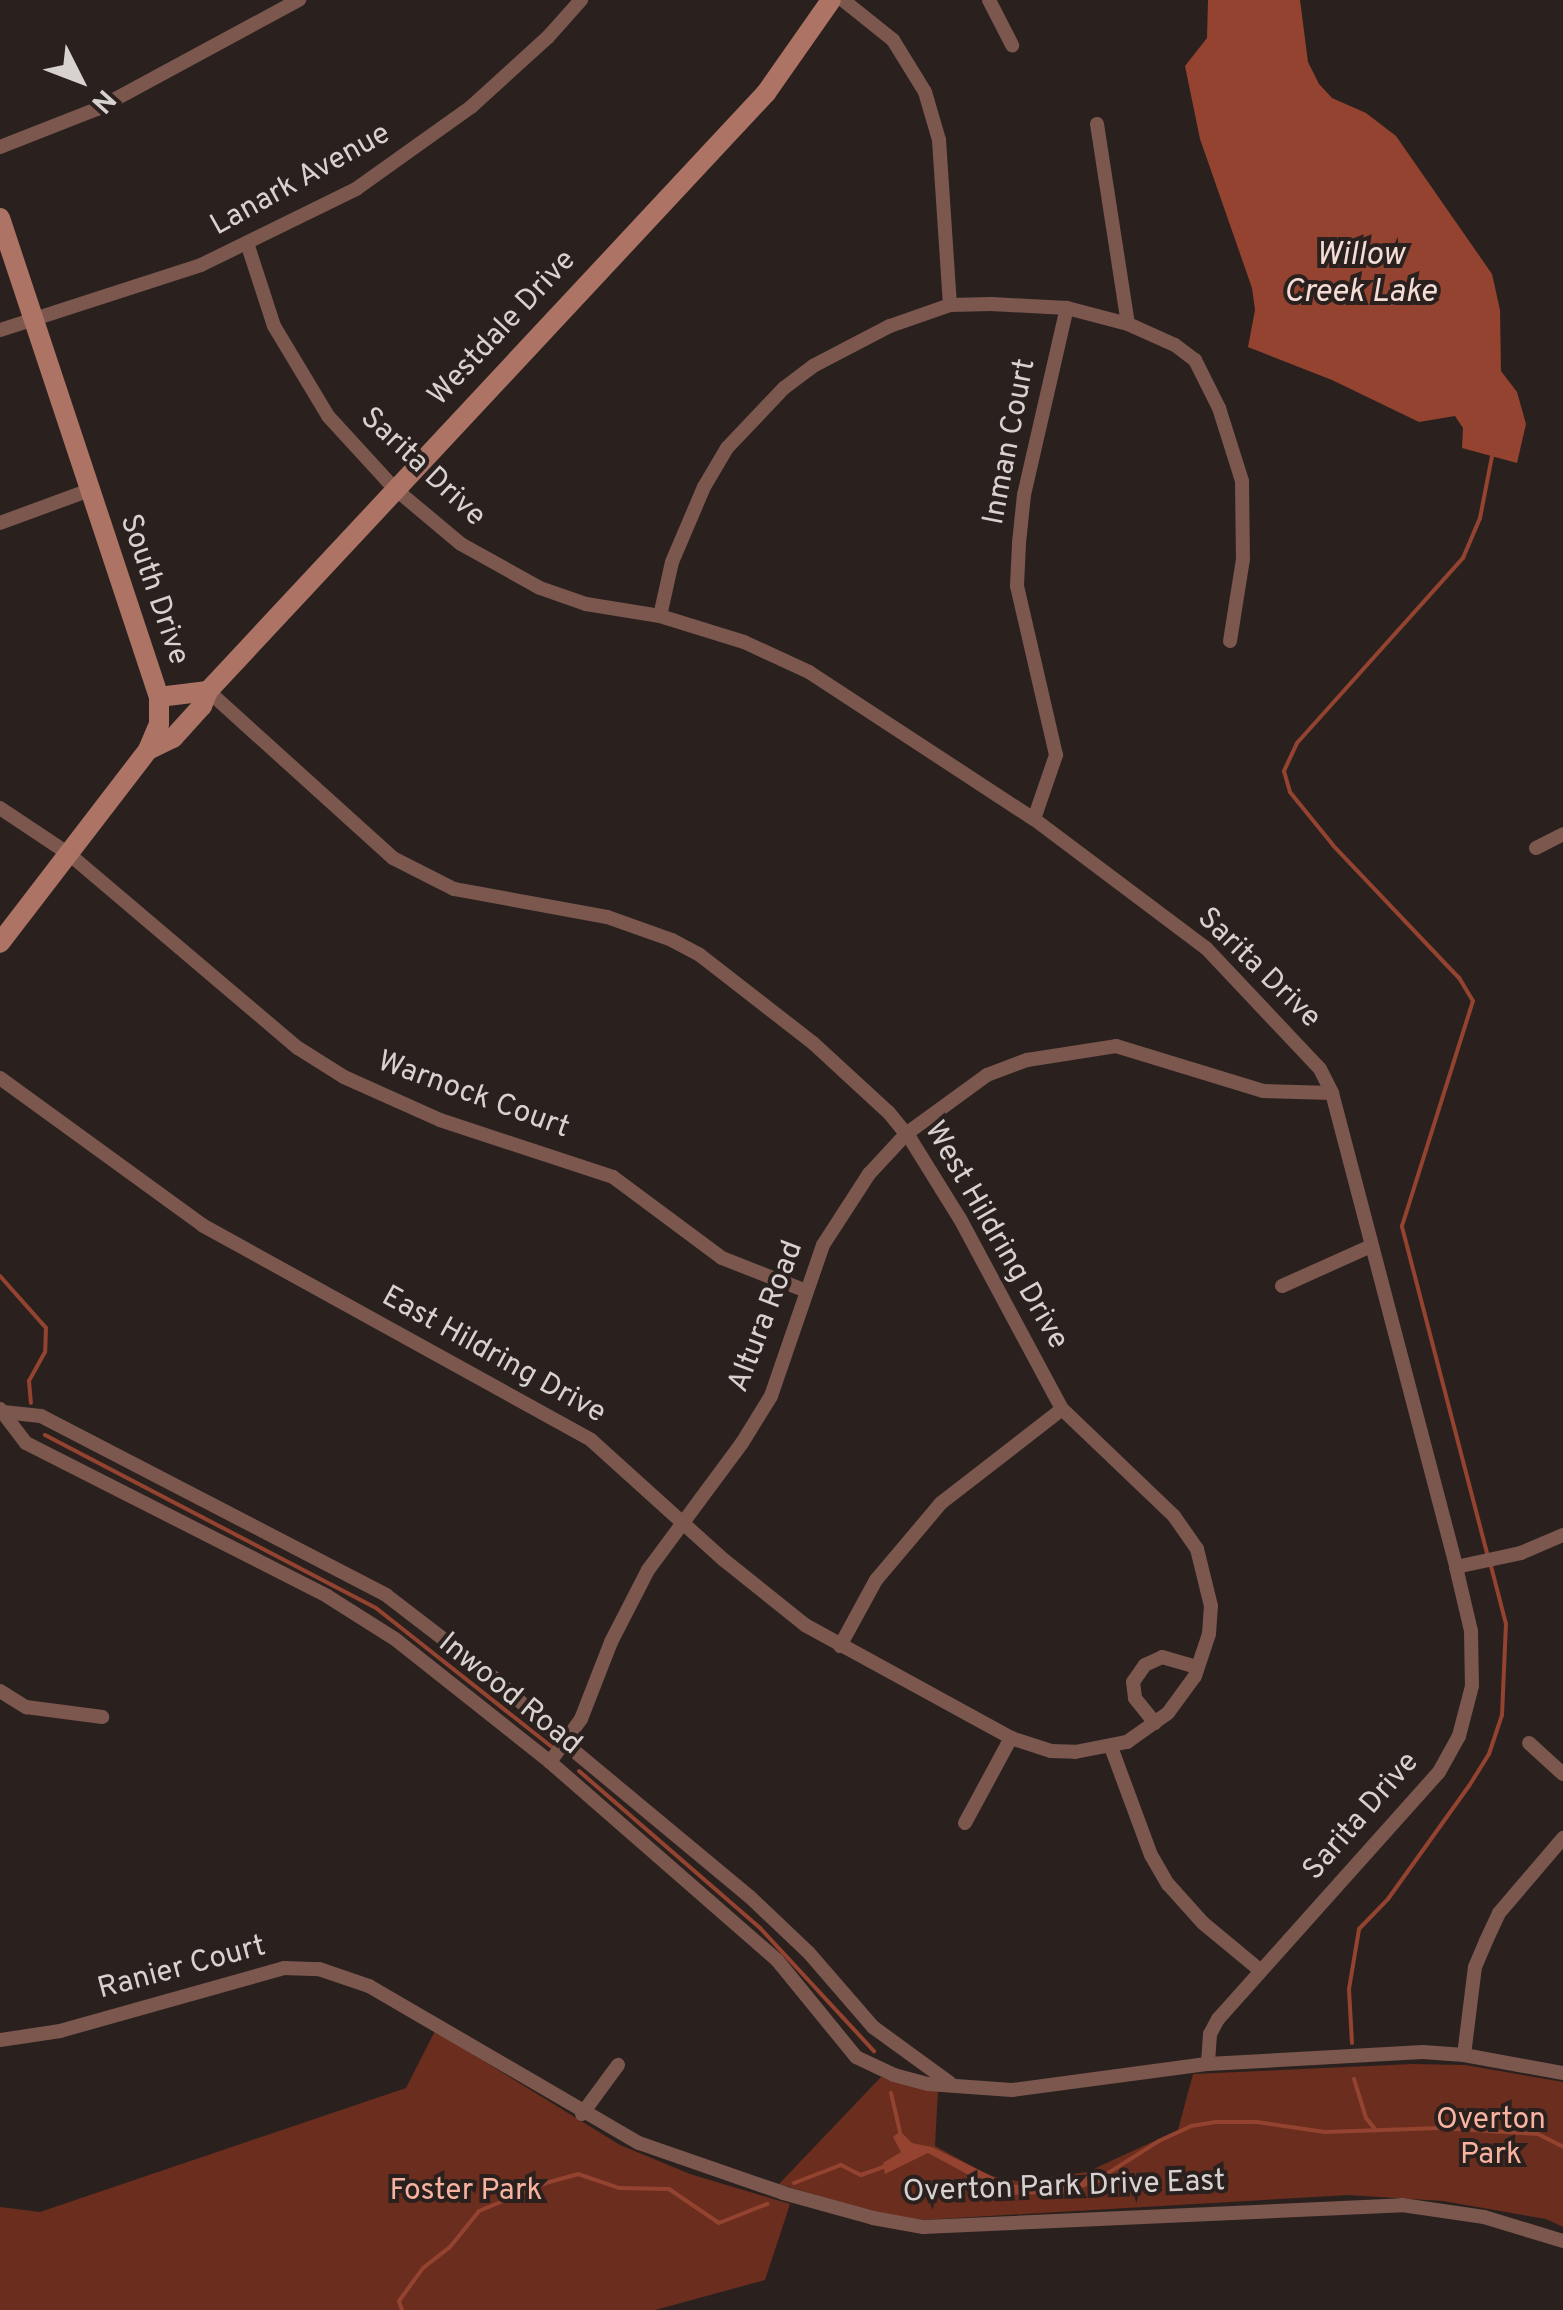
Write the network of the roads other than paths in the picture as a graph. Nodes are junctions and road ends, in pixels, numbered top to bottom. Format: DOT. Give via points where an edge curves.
graph roads {
  1 [pos="299,0"];
  2 [pos="581,0"];
  3 [pos="831,0"];
  4 [pos="843,0"];
  5 [pos="988,0"];
  6 [pos="1012,45"];
  7 [pos="1097,124"];
  8 [pos="0,147"];
  9 [pos="0,218"];
  10 [pos="248,246"];
  11 [pos="950,305"];
  12 [pos="1067,308"];
  13 [pos="37,321"];
  14 [pos="1128,324"];
  15 [pos="0,330"];
  16 [pos="394,488"];
  17 [pos="87,491"];
  18 [pos="0,523"];
  19 [pos="660,616"];
  20 [pos="1230,641"];
  21 [pos="208,691"];
  22 [pos="159,697"];
  23 [pos="148,750"];
  24 [pos="0,808"];
  25 [pos="1034,819"];
  26 [pos="1563,834"];
  27 [pos="1536,848"];
  28 [pos="69,854"];
  29 [pos="0,943"];
  30 [pos="0,1078"];
  31 [pos="1332,1093"];
  32 [pos="906,1134"];
  33 [pos="1371,1246"];
  34 [pos="1282,1286"];
  35 [pos="806,1291"];
  36 [pos="1062,1409"];
  37 [pos="1,1411"];
  38 [pos="42,1416"];
  39 [pos="26,1443"];
  40 [pos="684,1520"];
  41 [pos="1563,1534"];
  42 [pos="1456,1567"];
  43 [pos="840,1646"];
  44 [pos="1198,1667"];
  45 [pos="0,1691"];
  46 [pos="102,1717"];
  47 [pos="1154,1723"];
  48 [pos="1010,1738"];
  49 [pos="1529,1743"];
  50 [pos="567,1745"];
  51 [pos="1111,1747"];
  52 [pos="550,1762"];
  53 [pos="1563,1774"];
  54 [pos="965,1823"];
  55 [pos="1563,1838"];
  56 [pos="1261,1971"];
  57 [pos="0,2040"];
  58 [pos="903,2050"];
  59 [pos="1464,2055"];
  60 [pos="1208,2064"];
  61 [pos="618,2066"];
  62 [pos="1563,2073"];
  63 [pos="894,2075"];
  64 [pos="950,2084"];
  65 [pos="582,2114"];
  66 [pos="1563,2240"];
  1 -- 8 [label="street" via="98,109"];
  2 -- 10 [label="street, Lanark Avenue" via="498,84 412,152"];
  3 -- 16 [label="street, Westdale Drive" via="766,93"];
  4 -- 11 [label="street" via="893,40 925,92 939,140"];
  5 -- 6 [label="street"];
  7 -- 14 [label="street"];
  9 -- 13 [label="street, South Drive"];
  10 -- 13 [label="street, Lanark Avenue"];
  10 -- 16 [label="street, Sarita Drive" via="274,326 328,416"];
  11 -- 12 [label="street"];
  11 -- 19 [label="street" via="890,326 813,366 754,419 727,448 684,524"];
  12 -- 14 [label="street"];
  12 -- 25 [label="street, Inman Court" via="1024,494 1016,586 1056,755"];
  13 -- 15 [label="street, Lanark Avenue"];
  13 -- 17 [label="street, South Drive"];
  14 -- 20 [label="street" via="1194,360 1219,408 1242,481 1245,516"];
  16 -- 19 [label="street, Sarita Drive" via="461,544 540,588 586,604"];
  16 -- 21 [label="street, Westdale Drive"];
  17 -- 18 [label="street"];
  17 -- 22 [label="street, South Drive"];
  19 -- 25 [label="street, Sarita Drive" via="777,654"];
  21 -- 22 [label="street"];
  21 -- 23 [label="street, Westdale Drive" via="173,738"];
  21 -- 32 [label="street, West Hildring Drive" via="394,858 454,889 608,917 700,955 813,1043"];
  22 -- 23 [label="street, South Drive" via="159,724"];
  23 -- 28 [label="street, South Drive"];
  24 -- 28 [label="street, Warnock Court"];
  25 -- 31 [label="street, Sarita Drive" via="1206,948 1320,1069"];
  26 -- 27 [label="street"];
  28 -- 29 [label="street, South Drive"];
  28 -- 35 [label="street, Warnock Court" via="298,1048 344,1077 440,1120 612,1177 722,1258"];
  30 -- 40 [label="street, East Hildring Drive" via="202,1225 591,1440"];
  31 -- 32 [label="street, Altura Road" via="1264,1091 1116,1046 1027,1060 987,1076"];
  31 -- 33 [label="street, Sarita Drive"];
  32 -- 35 [label="street, Altura Road" via="846,1207"];
  32 -- 36 [label="street, West Hildring Drive" via="960,1219"];
  33 -- 34 [label="street"];
  33 -- 42 [label="street, Sarita Drive"];
  35 -- 40 [label="street, Altura Road" via="771,1396"];
  36 -- 43 [label="street" via="940,1503 876,1580"];
  36 -- 44 [label="street, West Hildring Drive" via="1174,1516 1197,1548 1210,1606"];
  37 -- 38 [label="street, Inwood Road"];
  37 -- 39 [label="street, Inwood Road"];
  38 -- 39 [label="street"];
  38 -- 50 [label="street, Inwood Road" via="386,1594"];
  39 -- 52 [label="street, Inwood Road" via="327,1596 395,1639"];
  40 -- 43 [label="street, East Hildring Drive" via="772,1601"];
  40 -- 50 [label="street, Altura Road" via="648,1570"];
  41 -- 42 [label="street" via="1513,1555"];
  42 -- 56 [label="street, Sarita Drive" via="1474,1669 1451,1753"];
  43 -- 48 [label="street, East Hildring Drive"];
  44 -- 47 [label="street, West Hildring Drive"];
  44 -- 47 [label="street" via="1162,1657 1145,1665 1133,1682 1134,1698"];
  45 -- 46 [label="street" via="26,1707"];
  47 -- 51 [label="street, West Hildring Drive"];
  48 -- 51 [label="street, East Hildring Drive" via="1051,1751"];
  48 -- 54 [label="street"];
  49 -- 53 [label="street"];
  50 -- 52 [label="street, Altura Road"];
  50 -- 58 [label="street, Inwood Road" via="750,1897"];
  51 -- 56 [label="street" via="1168,1884"];
  52 -- 63 [label="street, Inwood Road" via="777,1960 856,2057"];
  55 -- 59 [label="street" via="1500,1913 1486,1941 1475,1968"];
  56 -- 60 [label="street, Sarita Drive" via="1213,2026"];
  57 -- 65 [label="street, Ranier Court" via="60,2031 284,1968 319,1969 368,1986"];
  58 -- 63 [label="street"];
  58 -- 64 [label="street, Inwood Road"];
  59 -- 60 [label="street, Inwood Road" via="1404,2052"];
  59 -- 62 [label="street, Inwood Road"];
  60 -- 64 [label="street, Inwood Road" via="1012,2090"];
  61 -- 65 [label="street"];
  63 -- 64 [label="street, Inwood Road"];
  65 -- 66 [label="street, Overton Park Drive East" via="716,2170 908,2226 1402,2205 1484,2216"];
}
